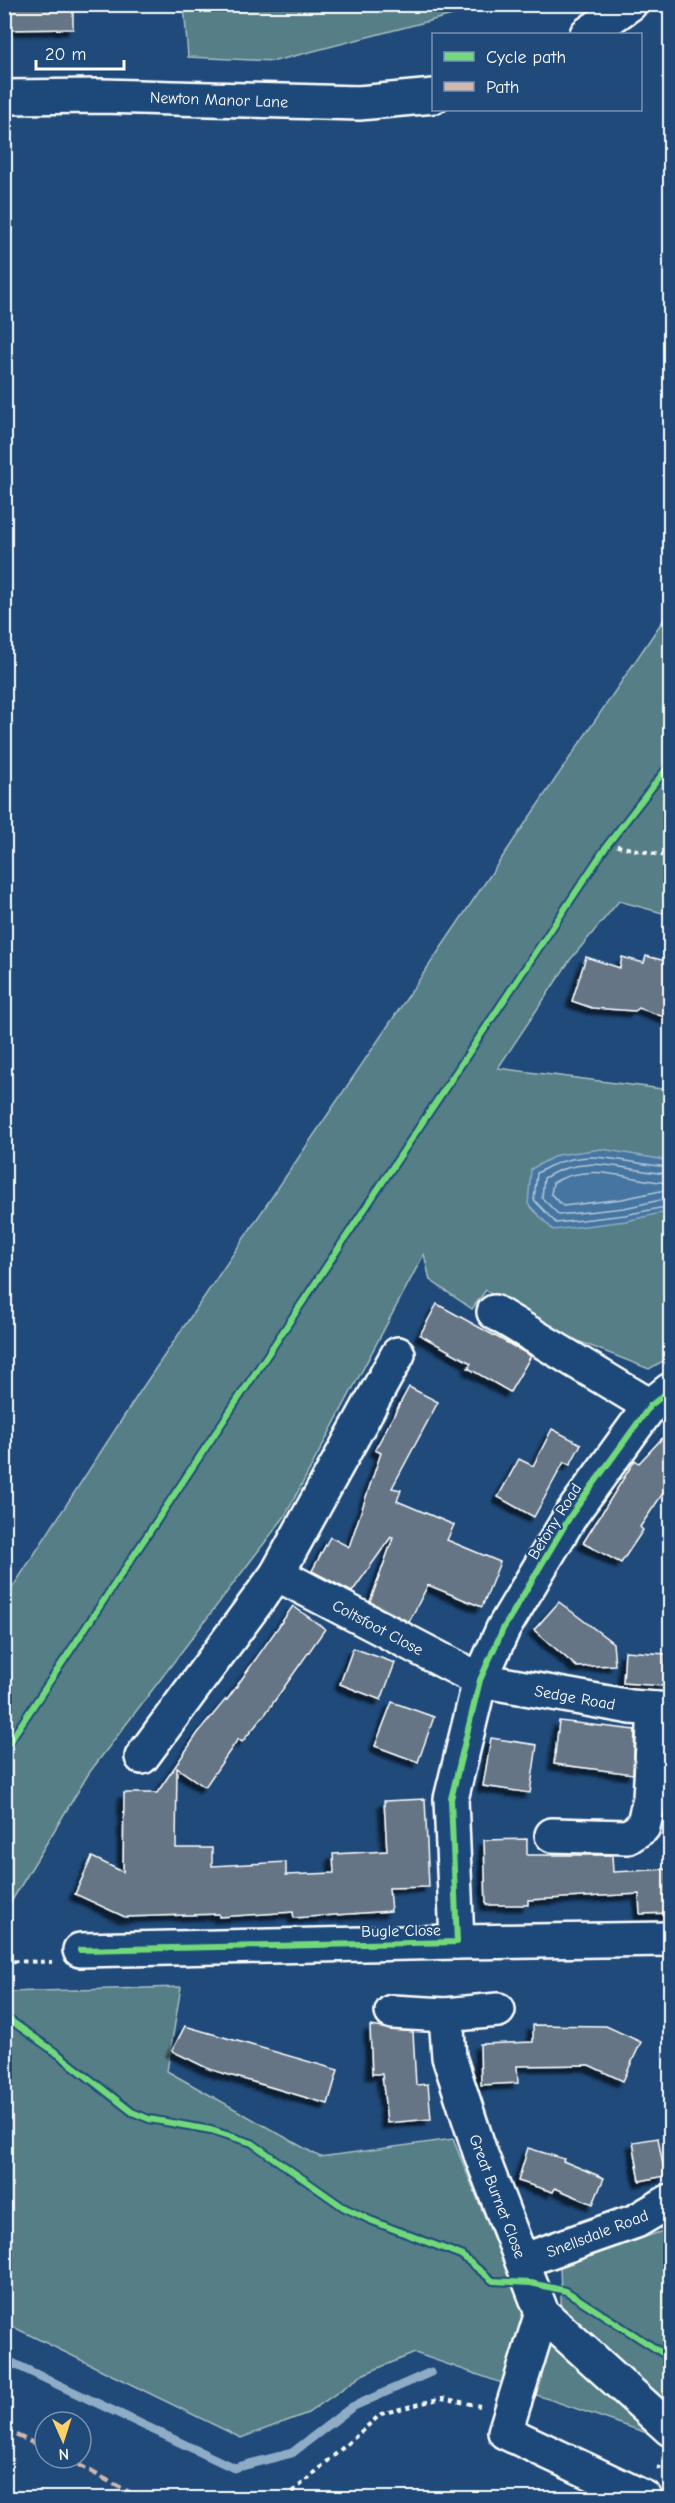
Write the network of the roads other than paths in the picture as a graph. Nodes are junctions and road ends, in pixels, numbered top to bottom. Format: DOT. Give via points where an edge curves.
graph roads {
  1 [pos="630,4"];
  2 [pos="588,33"];
  3 [pos="432,96"];
  4 [pos="4,97"];
  5 [pos="494,1312"];
  6 [pos="398,1354"];
  7 [pos="660,1398"];
  8 [pos="277,1574"];
  9 [pos="480,1680"];
  10 [pos="663,1710"];
  11 [pos="142,1757"];
  12 [pos="552,1835"];
  13 [pos="670,1939"];
  14 [pos="457,1942"];
  15 [pos="80,1950"];
  16 [pos="498,2010"];
  17 [pos="392,2012"];
  18 [pos="446,2014"];
  19 [pos="670,2201"];
  20 [pos="522,2261"];
  21 [pos="542,2313"];
  22 [pos="670,2429"];
  23 [pos="645,2499"];
  1 -- 2 [label="street"];
  3 -- 4 [label="street, Newton Manor Lane" via="359,103"];
  5 -- 7 [label="street"];
  6 -- 8 [label="street"];
  7 -- 9 [label="street, Betony Road" via="571,1515 503,1629"];
  8 -- 9 [label="street, Coltsfoot Close"];
  8 -- 11 [label="street"];
  9 -- 10 [label="street, Sedge Road"];
  9 -- 14 [label="street, Bugle Close" via="451,1799"];
  10 -- 12 [label="street" via="643,1827 628,1838"];
  13 -- 14 [label="street, Bugle Close"];
  14 -- 15 [label="street, Bugle Close"];
  16 -- 18 [label="street"];
  17 -- 18 [label="street"];
  18 -- 20 [label="street, Great Burnet Close" via="449,2057"];
  19 -- 20 [label="street, Snellsdale Road" via="636,2221"];
  20 -- 21 [label="street, Great Burnet Close"];
  21 -- 22 [label="street, Great Burnet Close"];
  21 -- 23 [label="street" via="505,2432"];
}
